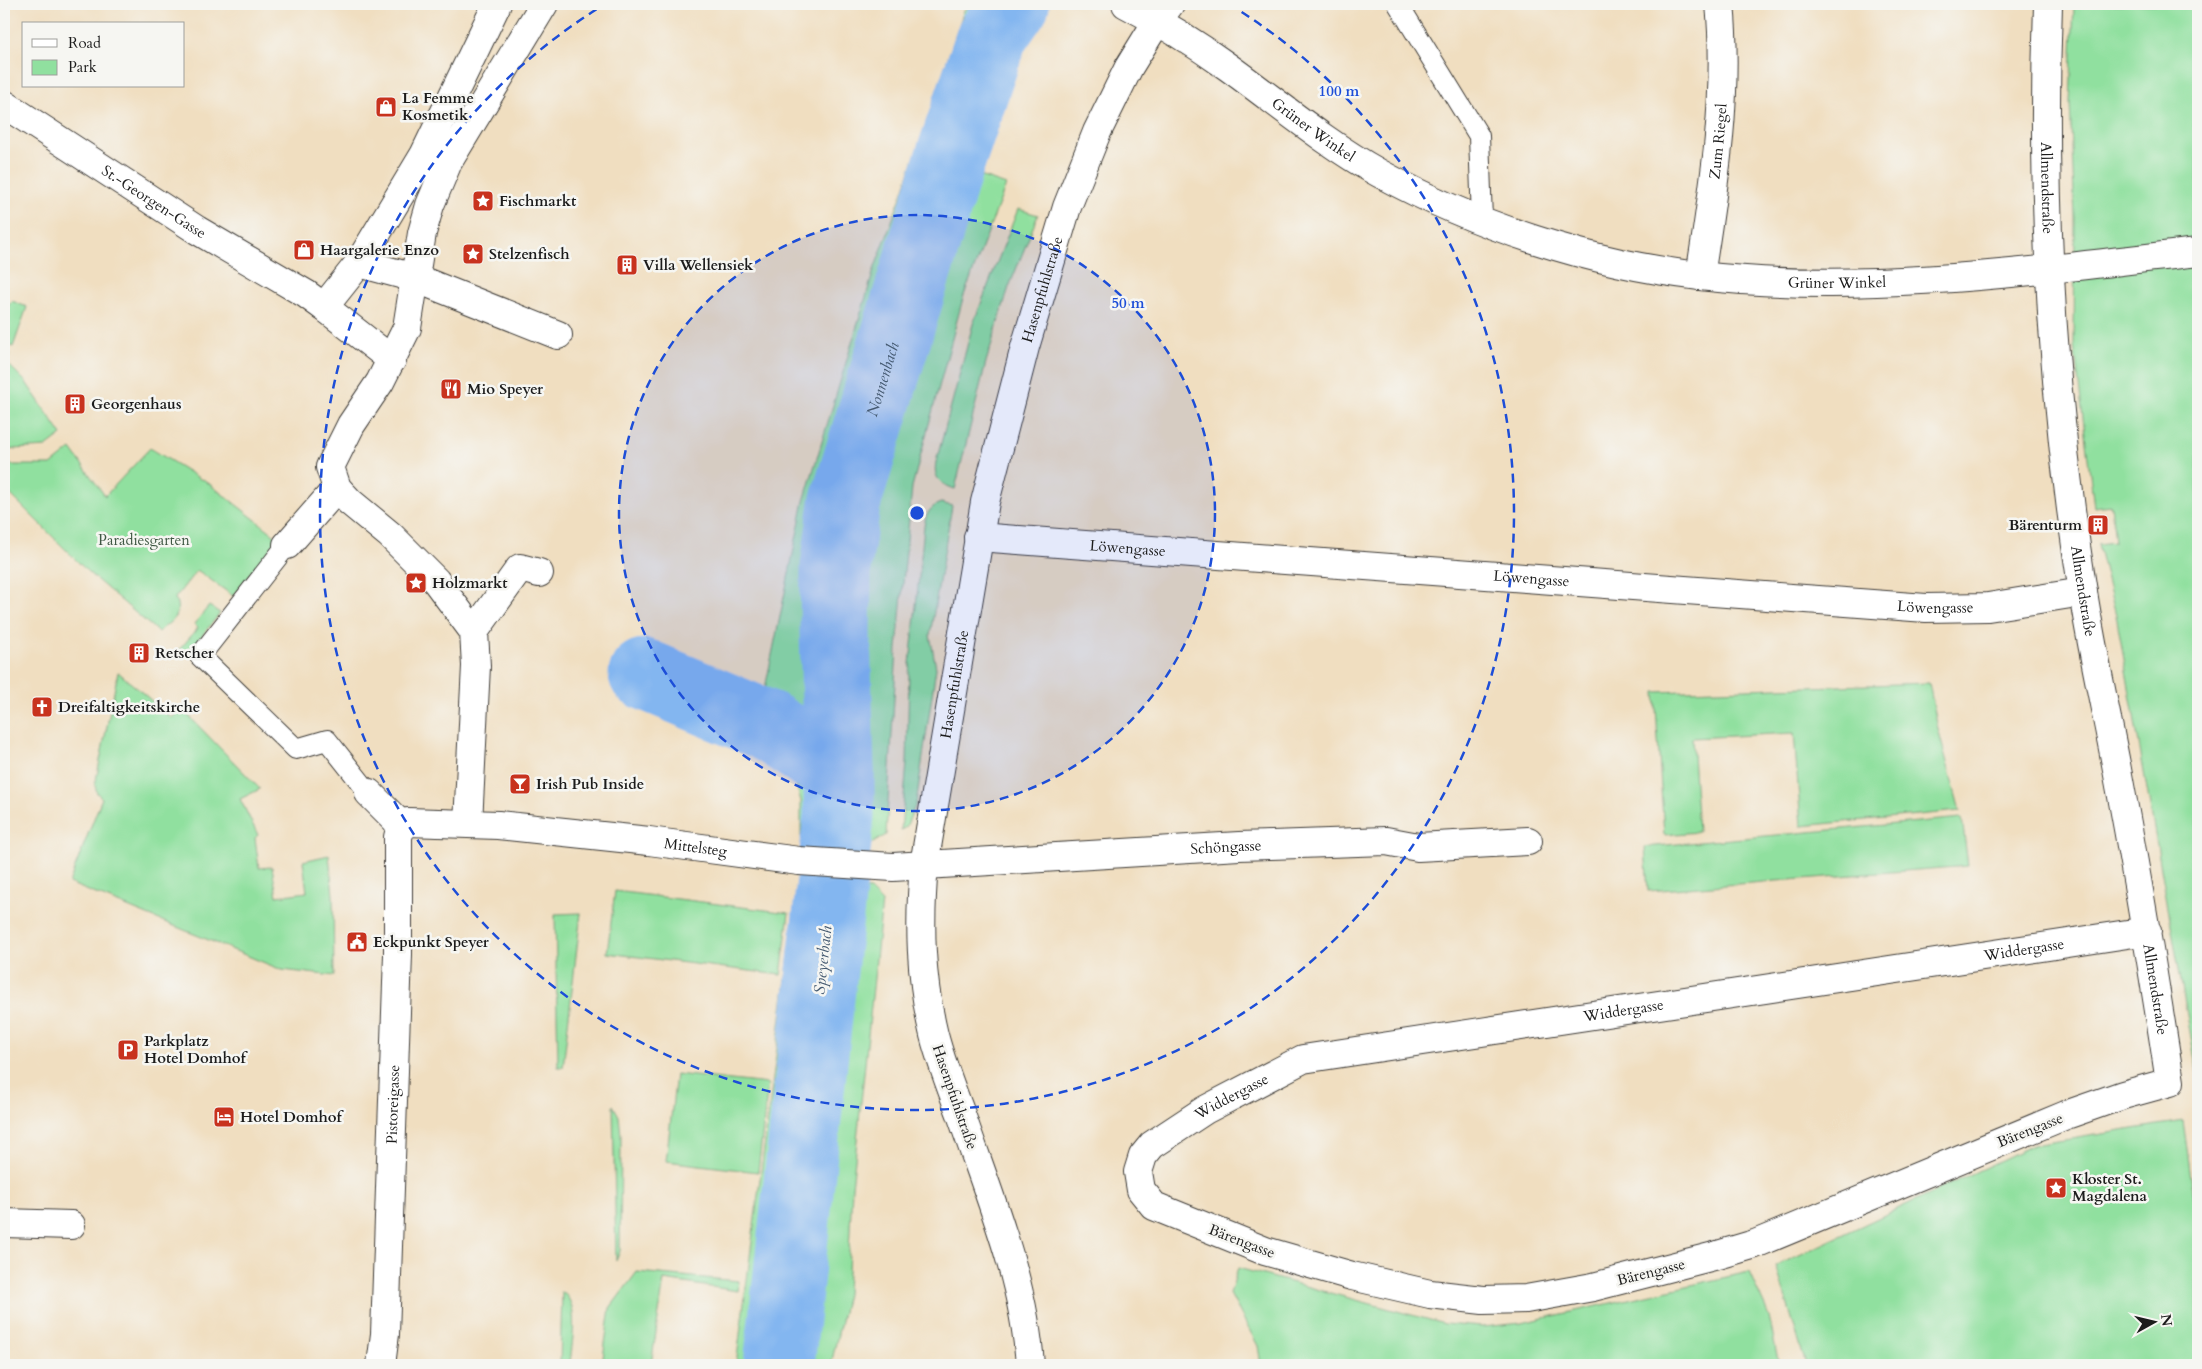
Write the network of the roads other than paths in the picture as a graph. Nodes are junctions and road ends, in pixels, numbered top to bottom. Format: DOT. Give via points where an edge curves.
graph roads {
  1 [pos="497,4"];
  2 [pos="544,4"];
  3 [pos="1126,4"];
  4 [pos="1398,4"];
  5 [pos="1720,4"];
  6 [pos="2048,4"];
  7 [pos="1164,12"];
  8 [pos="4,104"];
  9 [pos="1482,220"];
  10 [pos="2198,252"];
  11 [pos="359,263"];
  12 [pos="2050,269"];
  13 [pos="1700,276"];
  14 [pos="415,278"];
  15 [pos="315,301"];
  16 [pos="558,334"];
  17 [pos="386,371"];
  18 [pos="337,488"];
  19 [pos="978,537"];
  20 [pos="287,545"];
  21 [pos="539,573"];
  22 [pos="2083,592"];
  23 [pos="474,632"];
  24 [pos="370,793"];
  25 [pos="468,824"];
  26 [pos="400,835"];
  27 [pos="1528,841"];
  28 [pos="924,865"];
  29 [pos="2147,931"];
  30 [pos="2170,1082"];
  31 [pos="1138,1172"];
  32 [pos="4,1223"];
  33 [pos="71,1225"];
  34 [pos="381,1365"];
  35 [pos="1030,1365"];
  1 -- 11 [label="street" via="424,155"];
  2 -- 14 [label="street" via="448,162 430,204"];
  3 -- 7 [label="street, Grüner Winkel"];
  4 -- 9 [label="lane" via="1479,136"];
  5 -- 13 [label="street, Zum Riegel" via="1723,69 1718,155"];
  6 -- 12 [label="street, Allmendstraße" via="2046,137"];
  7 -- 9 [label="street, Grüner Winkel" via="1226,66 1323,138 1378,172"];
  7 -- 19 [label="street, Hasenpfuhlstraße" via="1129,67 1097,132 1067,208 1024,347"];
  8 -- 15 [label="street, St.-Georgen-Gasse" via="197,230"];
  9 -- 13 [label="street, Grüner Winkel" via="1577,251 1632,265"];
  10 -- 12 [label="street, Grüner Winkel"];
  11 -- 14 [label="street"];
  11 -- 15 [label="street"];
  12 -- 13 [label="street, Grüner Winkel" via="1874,282 1793,282"];
  12 -- 22 [label="street, Allmendstraße" via="2065,457"];
  14 -- 16 [label="street"];
  14 -- 17 [label="street" via="407,328"];
  15 -- 17 [label="street" via="362,336"];
  17 -- 18 [label="street" via="351,425 330,467"];
  18 -- 20 [label="street"];
  18 -- 23 [label="street" via="436,581"];
  19 -- 22 [label="street, Löwengasse" via="1926,608 1988,607"];
  19 -- 28 [label="street, Hasenpfuhlstraße"];
  20 -- 24 [label="lane" via="200,656 296,750 327,740"];
  21 -- 23 [label="street" via="520,568"];
  22 -- 29 [label="street, Allmendstraße"];
  23 -- 25 [label="street" via="476,666"];
  24 -- 26 [label="street"];
  25 -- 26 [label="street" via="414,821 408,822"];
  25 -- 28 [label="street, Mittelsteg" via="603,836 799,861"];
  26 -- 34 [label="street, Pistoreigasse" via="385,1334"];
  27 -- 28 [label="street, Schöngasse" via="1418,847 1386,841 1239,846"];
  28 -- 35 [label="street, Hasenpfuhlstraße" via="921,958 934,1036 1009,1254 1020,1296"];
  29 -- 30 [label="street, Allmendstraße"];
  29 -- 31 [label="street, Widdergasse" via="1304,1059 1205,1110 1152,1145 1143,1156"];
  30 -- 31 [label="street, Bärengasse" via="2066,1115 1755,1244 1593,1287 1526,1299 1483,1300 1430,1294 1265,1251 1154,1206 1141,1190"];
  32 -- 33 [label="street"];
}
